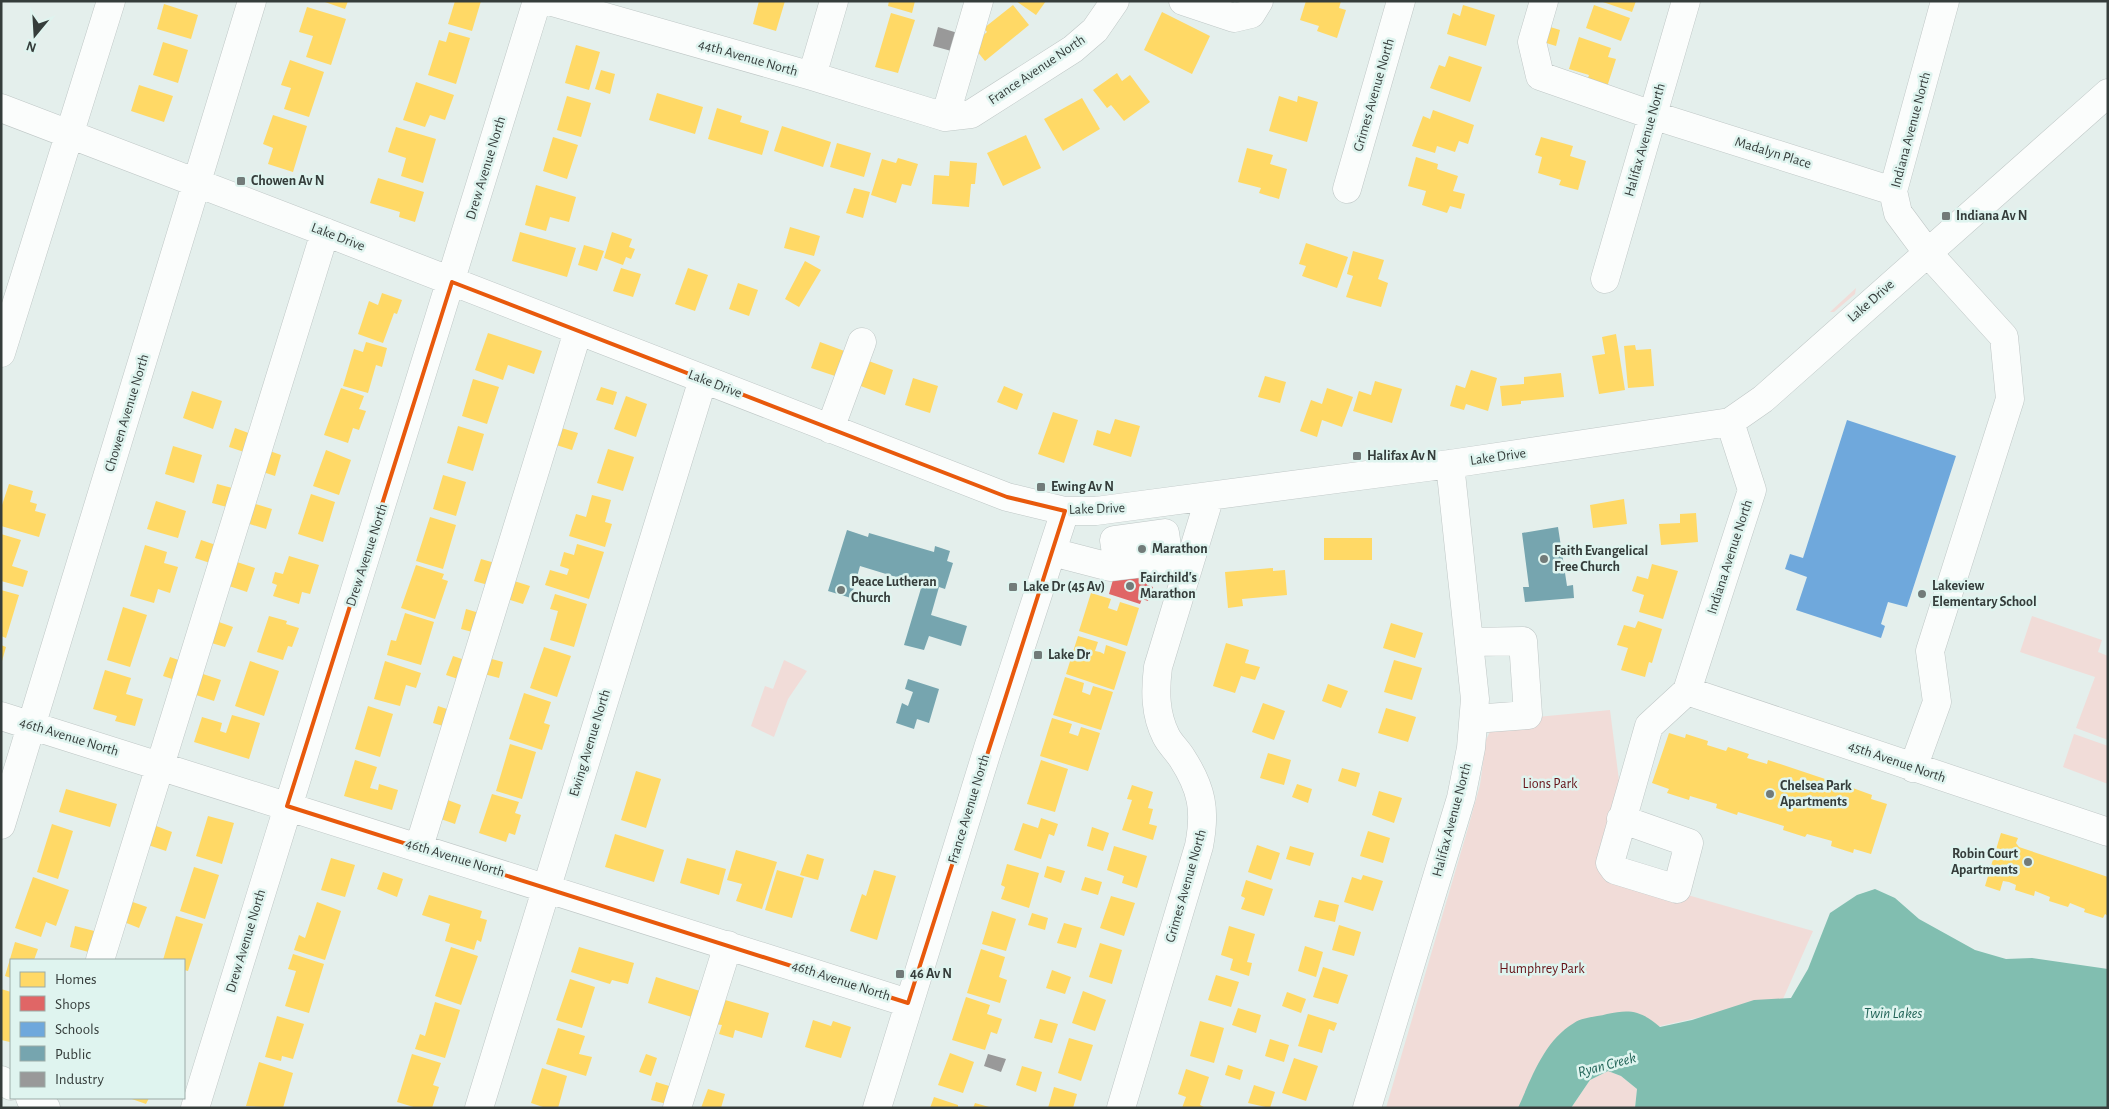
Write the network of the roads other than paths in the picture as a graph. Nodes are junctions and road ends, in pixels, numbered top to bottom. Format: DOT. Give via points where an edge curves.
graph roads {
  1 [pos="111,1"];
  2 [pos="252,1"];
  3 [pos="537,1"];
  4 [pos="549,1"];
  5 [pos="834,1"];
  6 [pos="978,1"];
  7 [pos="1115,1"];
  8 [pos="1183,1"];
  9 [pos="1259,1"];
  10 [pos="1401,1"];
  11 [pos="1544,1"];
  12 [pos="1686,1"];
  13 [pos="1945,1"];
  14 [pos="812,76"];
  15 [pos="2108,93"];
  16 [pos="1,108"];
  17 [pos="1652,115"];
  18 [pos="946,117"];
  19 [pos="69,134"];
  20 [pos="197,183"];
  21 [pos="1347,189"];
  22 [pos="1893,191"];
  23 [pos="325,232"];
  24 [pos="1927,252"];
  25 [pos="1604,278"];
  26 [pos="452,282"];
  27 [pos="578,330"];
  28 [pos="862,342"];
  29 [pos="1,353"];
  30 [pos="704,379"];
  31 [pos="1730,422"];
  32 [pos="830,429"];
  33 [pos="1450,464"];
  34 [pos="1210,496"];
  35 [pos="1136,507"];
  36 [pos="1065,511"];
  37 [pos="1052,552"];
  38 [pos="1136,554"];
  39 [pos="1179,562"];
  40 [pos="1470,642"];
  41 [pos="1687,691"];
  42 [pos="1,716"];
  43 [pos="1474,719"];
  44 [pos="32,725"];
  45 [pos="159,765"];
  46 [pos="1913,768"];
  47 [pos="287,806"];
  48 [pos="1621,819"];
  49 [pos="1,825"];
  50 [pos="2108,832"];
  51 [pos="420,847"];
  52 [pos="546,886"];
  53 [pos="728,945"];
  54 [pos="100,959"];
  55 [pos="908,1003"];
  56 [pos="32,1099"];
  57 [pos="46,1108"];
  58 [pos="195,1108"];
  59 [pos="478,1108"];
  60 [pos="677,1108"];
  61 [pos="877,1108"];
  62 [pos="1121,1108"];
  63 [pos="1367,1108"];
  1 -- 19 [label="street"];
  2 -- 20 [label="street, Chowen Avenue North"];
  3 -- 26 [label="street, Drew Avenue North"];
  4 -- 14 [label="street, 44th Avenue North"];
  5 -- 14 [label="street"];
  6 -- 18 [label="street"];
  7 -- 18 [label="street, France Avenue North" via="1095,30 1073,49 971,114"];
  8 -- 9 [label="street" via="1234,18 1251,14"];
  10 -- 21 [label="street, Grimes Avenue North"];
  11 -- 17 [label="street, Madalyn Place" via="1532,42 1540,76"];
  12 -- 17 [label="street, Halifax Avenue North"];
  13 -- 22 [label="street, Indiana Avenue North"];
  14 -- 18 [label="street, 44th Avenue North"];
  15 -- 24 [label="street, Lake Drive"];
  16 -- 19 [label="street, Lake Drive"];
  17 -- 22 [label="street, Madalyn Place"];
  17 -- 25 [label="street, Halifax Avenue North"];
  19 -- 20 [label="street, Lake Drive"];
  19 -- 29 [label="street"];
  20 -- 23 [label="street, Lake Drive"];
  20 -- 44 [label="street, Chowen Avenue North"];
  22 -- 24 [label="street, Indiana Avenue North" via="1898,213"];
  23 -- 26 [label="street, Lake Drive"];
  23 -- 45 [label="street"];
  24 -- 31 [label="street, Lake Drive" via="1763,399"];
  24 -- 46 [label="street, Indiana Avenue North" via="2004,337 2010,399 1930,651 1937,702"];
  26 -- 27 [label="street, Lake Drive"];
  26 -- 47 [label="street, Drew Avenue North"];
  27 -- 30 [label="street, Lake Drive"];
  27 -- 51 [label="street"];
  28 -- 32 [label="street"];
  30 -- 32 [label="street, Lake Drive"];
  30 -- 52 [label="street, Ewing Avenue North"];
  31 -- 33 [label="street, Lake Drive"];
  31 -- 41 [label="street, Indiana Avenue North" via="1752,490"];
  32 -- 36 [label="street, Lake Drive" via="1006,497"];
  33 -- 34 [label="street, Lake Drive"];
  33 -- 40 [label="street, Halifax Avenue North"];
  34 -- 35 [label="street, Lake Drive"];
  34 -- 39 [label="street, Grimes Avenue North"];
  35 -- 36 [label="street, Lake Drive"];
  35 -- 38 [label="street"];
  36 -- 37 [label="street, France Avenue North"];
  37 -- 38 [label="street" via="1110,567"];
  37 -- 55 [label="street, France Avenue North"];
  38 -- 39 [label="street"];
  39 -- 62 [label="street, Grimes Avenue North" via="1158,667 1158,714 1166,736 1193,775 1201,797 1204,822"];
  40 -- 43 [label="street, Halifax Avenue North"];
  40 -- 43 [label="street" via="1523,641 1528,715"];
  41 -- 46 [label="street, 45th Avenue North"];
  41 -- 48 [label="street" via="1649,726"];
  42 -- 44 [label="street, 46th Avenue North"];
  43 -- 63 [label="street, Halifax Avenue North" via="1461,798"];
  44 -- 45 [label="street, 46th Avenue North"];
  44 -- 49 [label="street, Chowen Avenue North"];
  45 -- 47 [label="street, 46th Avenue North"];
  45 -- 54 [label="street"];
  46 -- 50 [label="street, 45th Avenue North"];
  47 -- 51 [label="street, 46th Avenue North"];
  47 -- 58 [label="street, Drew Avenue North"];
  51 -- 52 [label="street, 46th Avenue North"];
  52 -- 53 [label="street, 46th Avenue North"];
  52 -- 59 [label="street, Ewing Avenue North"];
  53 -- 55 [label="street, 46th Avenue North"];
  53 -- 60 [label="street"];
  55 -- 61 [label="street, France Avenue North"];
  56 -- 57 [label="street"];
}
